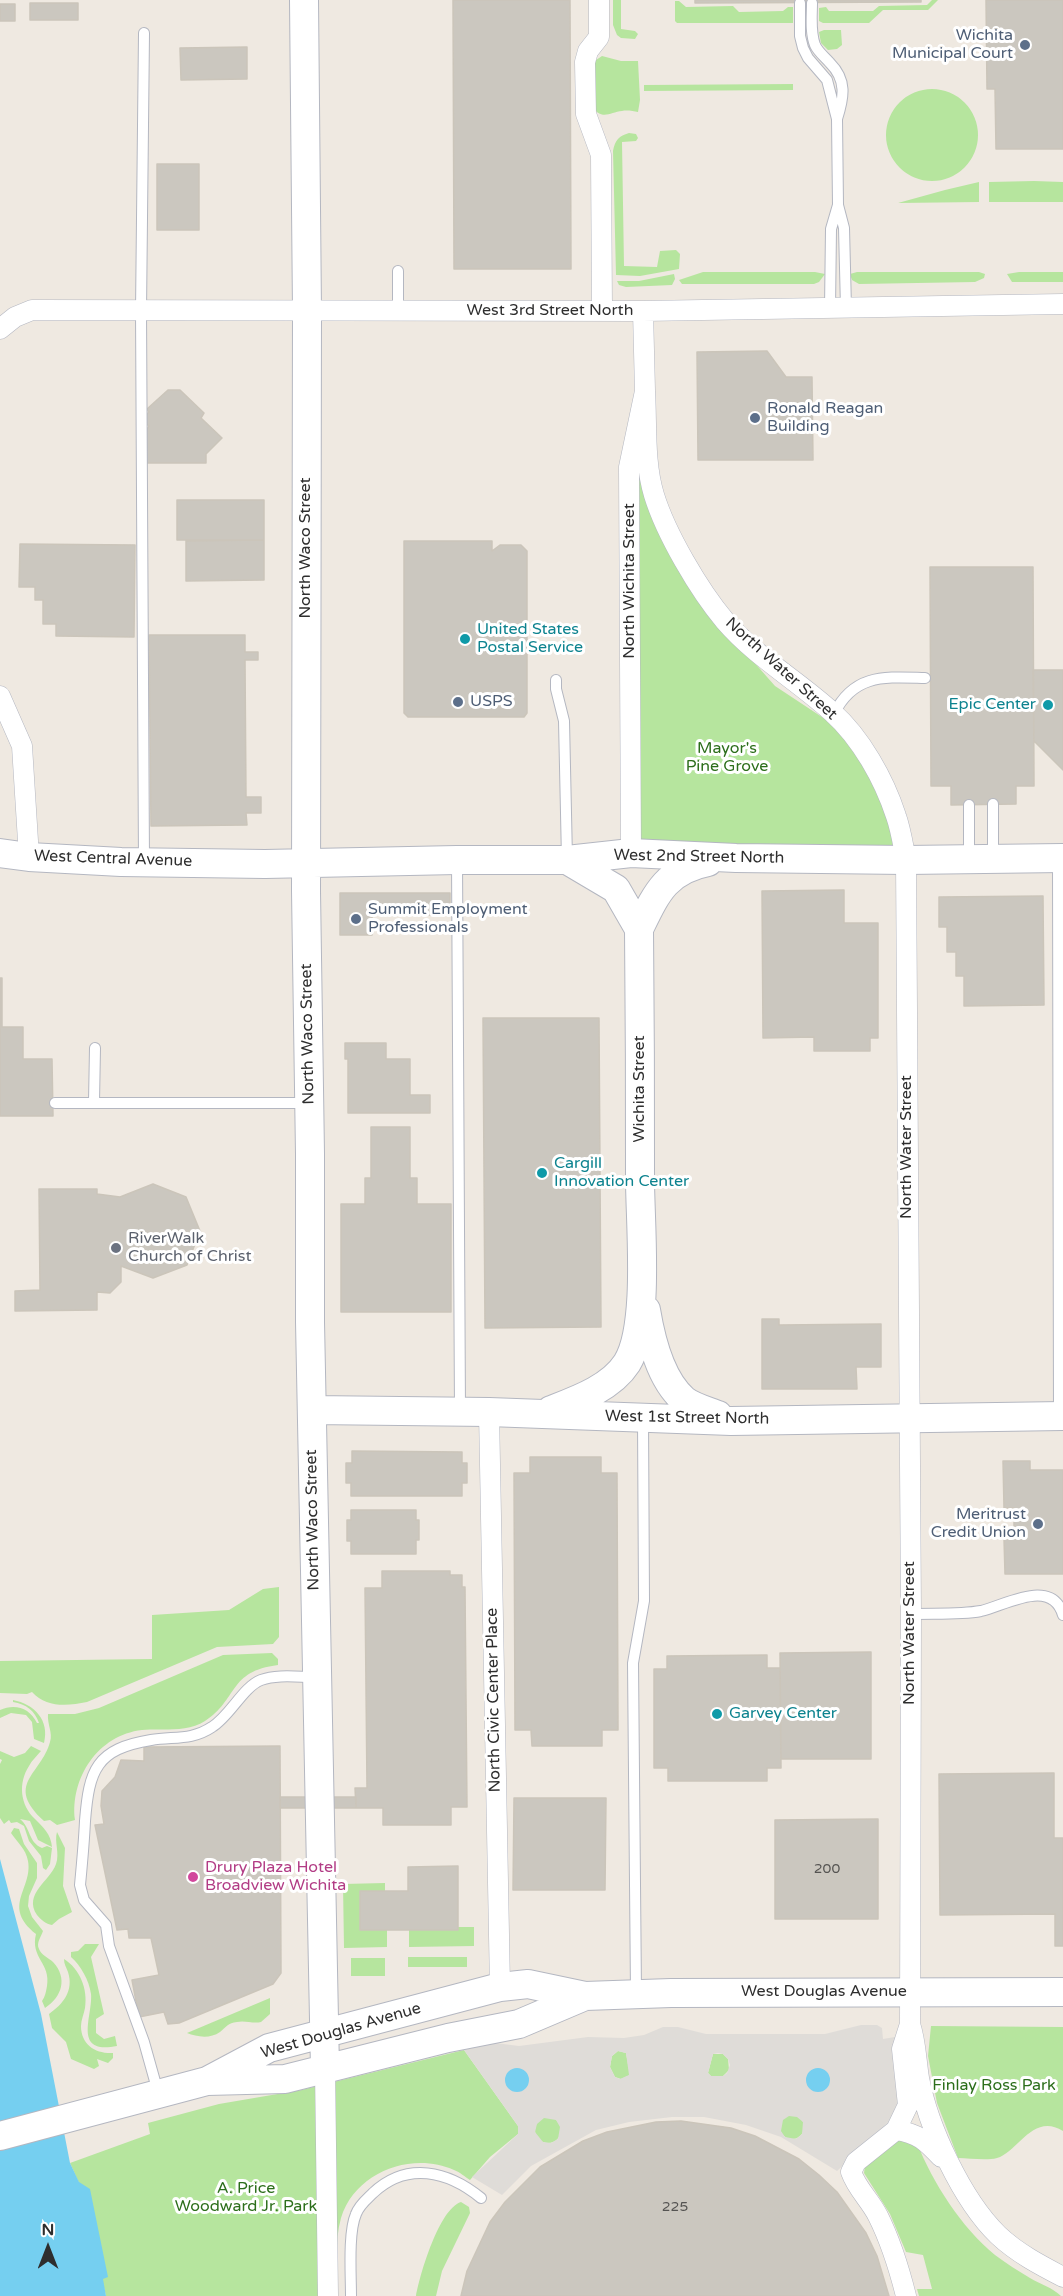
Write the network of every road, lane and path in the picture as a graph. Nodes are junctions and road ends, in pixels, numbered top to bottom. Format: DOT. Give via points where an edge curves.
graph roads {
  1 [pos="299,0"];
  2 [pos="304,0"];
  3 [pos="599,0"];
  4 [pos="800,3"];
  5 [pos="812,3"];
  6 [pos="144,33"];
  7 [pos="303,33"];
  8 [pos="837,119"];
  9 [pos="838,205"];
  10 [pos="398,271"];
  11 [pos="1063,304"];
  12 [pos="838,308"];
  13 [pos="141,311"];
  14 [pos="307,311"];
  15 [pos="398,311"];
  16 [pos="602,311"];
  17 [pos="643,311"];
  18 [pos="0,329"];
  19 [pos="645,391"];
  20 [pos="925,678"];
  21 [pos="556,680"];
  22 [pos="0,696"];
  23 [pos="834,714"];
  24 [pos="993,804"];
  25 [pos="969,805"];
  26 [pos="0,853"];
  27 [pos="631,853"];
  28 [pos="29,857"];
  29 [pos="736,858"];
  30 [pos="1061,858"];
  31 [pos="981,859"];
  32 [pos="457,860"];
  33 [pos="567,860"];
  34 [pos="906,860"];
  35 [pos="144,862"];
  36 [pos="227,862"];
  37 [pos="306,864"];
  38 [pos="639,929"];
  39 [pos="95,1048"];
  40 [pos="55,1102"];
  41 [pos="94,1102"];
  42 [pos="309,1103"];
  43 [pos="642,1285"];
  44 [pos="312,1410"];
  45 [pos="460,1412"];
  46 [pos="489,1412"];
  47 [pos="540,1414"];
  48 [pos="1061,1416"];
  49 [pos="908,1417"];
  50 [pos="643,1418"];
  51 [pos="731,1421"];
  52 [pos="911,1614"];
  53 [pos="1063,1615"];
  54 [pos="315,1677"];
  55 [pos="500,1987"];
  56 [pos="910,1992"];
  57 [pos="1063,1992"];
  58 [pos="636,1993"];
  59 [pos="585,1996"];
  60 [pos="910,2024"];
  61 [pos="324,2035"];
  62 [pos="325,2069"];
  63 [pos="207,2081"];
  64 [pos="158,2093"];
  65 [pos="896,2130"];
  66 [pos="0,2136"];
  67 [pos="954,2172"];
  68 [pos="481,2198"];
  69 [pos="1063,2277"];
  70 [pos="328,2296"];
  71 [pos="351,2296"];
  72 [pos="906,2296"];
  1 -- 7 [label="street, North Waco Street"];
  2 -- 7 [label="street, North Waco Street"];
  3 -- 16 [label="street" via="599,37 585,62 586,114 601,155"];
  4 -- 8 [label="lane" via="803,48 827,80"];
  5 -- 8 [label="lane" via="815,44 836,69 843,86 844,99"];
  6 -- 13 [label="lane"];
  7 -- 14 [label="street, North Waco Street"];
  8 -- 9 [label="lane"];
  9 -- 12 [label="lane" via="844,228"];
  9 -- 12 [label="lane" via="831,229"];
  10 -- 15 [label="lane"];
  11 -- 12 [label="street, West 3rd Street North"];
  12 -- 17 [label="street, West 3rd Street North"];
  13 -- 14 [label="street, West 3rd Street North"];
  13 -- 18 [label="street, West 3rd Street North" via="32,310"];
  13 -- 35 [label="lane"];
  14 -- 15 [label="street, West 3rd Street North"];
  14 -- 37 [label="street, North Waco Street"];
  15 -- 16 [label="street, West 3rd Street North"];
  16 -- 17 [label="street, West 3rd Street North"];
  17 -- 19 [label="street, North Wichita Street"];
  19 -- 23 [label="street, North Water Street" via="654,495 691,570 740,636"];
  19 -- 27 [label="street, North Wichita Street" via="629,467"];
  20 -- 23 [label="lane" via="862,682 849,690"];
  21 -- 33 [label="lane" via="564,721"];
  22 -- 28 [label="street" via="22,746"];
  23 -- 34 [label="street, North Water Street" via="872,760 897,816"];
  24 -- 31 [label="lane"];
  25 -- 31 [label="lane"];
  26 -- 28 [label="street, West Central Avenue"];
  27 -- 29 [label="street, West 2nd Street North"];
  27 -- 33 [label="street, West 2nd Street North"];
  28 -- 35 [label="street, West Central Avenue"];
  29 -- 34 [label="street, West 2nd Street North"];
  29 -- 38 [label="street" via="704,862 675,874 659,890"];
  30 -- 31 [label="street, West 2nd Street North"];
  30 -- 48 [label="lane"];
  31 -- 34 [label="street, West 2nd Street North"];
  32 -- 33 [label="street, West 2nd Street North"];
  32 -- 37 [label="street, West 2nd Street North"];
  32 -- 45 [label="lane"];
  33 -- 38 [label="street" via="616,889"];
  34 -- 49 [label="street, North Water Street"];
  35 -- 36 [label="street, West Central Avenue"];
  36 -- 37 [label="street, West 2nd Street North"];
  37 -- 42 [label="street, North Waco Street"];
  38 -- 43 [label="street, Wichita Street"];
  39 -- 41 [label="lane"];
  40 -- 41 [label="lane"];
  41 -- 42 [label="lane"];
  42 -- 44 [label="street, North Waco Street"];
  43 -- 47 [label="street" via="637,1339 627,1363 595,1391"];
  43 -- 51 [label="street" via="651,1337 672,1386 685,1401"];
  44 -- 45 [label="street, West 1st Street North"];
  44 -- 54 [label="street, North Waco Street"];
  45 -- 46 [label="street, West 1st Street North"];
  46 -- 47 [label="street, West 1st Street North"];
  46 -- 55 [label="street, North Civic Center Place"];
  47 -- 50 [label="street, West 1st Street North"];
  48 -- 49 [label="street, West 1st Street North"];
  49 -- 51 [label="street, West 1st Street North"];
  49 -- 52 [label="street, North Water Street"];
  50 -- 51 [label="street, West 1st Street North"];
  50 -- 58 [label="lane" via="644,1601 633,1663"];
  52 -- 53 [label="lane" via="980,1611 1030,1595 1048,1596 1060,1606"];
  52 -- 56 [label="street, North Water Street"];
  54 -- 61 [label="street, North Waco Street"];
  54 -- 64 [label="lane" via="260,1680 211,1728 187,1738 131,1743 112,1752 96,1768 87,1788 80,1885 84,1900 106,1926 109,1946"];
  55 -- 59 [label="street, West Douglas Avenue" via="528,1984"];
  55 -- 61 [label="street, West Douglas Avenue"];
  56 -- 57 [label="street, West Douglas Avenue"];
  56 -- 58 [label="street, West Douglas Avenue"];
  56 -- 60 [label="street, North Water Street"];
  58 -- 59 [label="street, West Douglas Avenue"];
  59 -- 62 [label="street, West Douglas Avenue" via="519,2024"];
  60 -- 65 [label="street" via="902,2049 908,2105"];
  60 -- 67 [label="street" via="916,2042 919,2079"];
  61 -- 62 [label="street, North Waco Street"];
  61 -- 63 [label="street, West Douglas Avenue" via="268,2048"];
  62 -- 63 [label="street, West Douglas Avenue" via="285,2079"];
  62 -- 70 [label="street"];
  63 -- 64 [label="street, West Douglas Avenue"];
  64 -- 66 [label="street, West Douglas Avenue"];
  65 -- 67 [label="street" via="924,2139"];
  65 -- 72 [label="street" via="856,2162 851,2172 890,2242"];
  67 -- 69 [label="street" via="974,2206 998,2235"];
  68 -- 71 [label="lane" via="457,2180 429,2173 397,2176 381,2186 356,2214 352,2230"];
}
